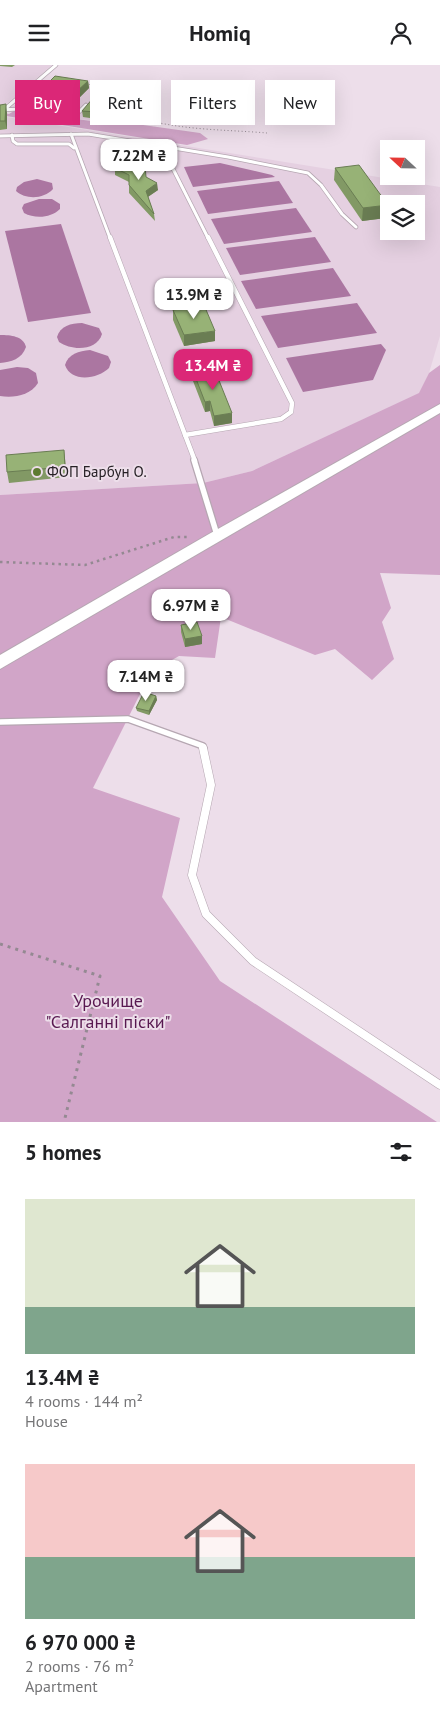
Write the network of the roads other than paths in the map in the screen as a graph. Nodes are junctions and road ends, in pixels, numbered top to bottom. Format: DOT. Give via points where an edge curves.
graph roads {
  1 [pos="56,65"];
  2 [pos="86,105"];
  3 [pos="6,108"];
  4 [pos="15,109"];
  5 [pos="0,110"];
  6 [pos="80,111"];
  7 [pos="71,134"];
  8 [pos="12,135"];
  9 [pos="0,136"];
  10 [pos="152,146"];
  11 [pos="74,147"];
  12 [pos="356,227"];
  13 [pos="440,408"];
  14 [pos="185,435"];
  15 [pos="215,536"];
  16 [pos="0,663"];
  17 [pos="0,722"];
  18 [pos="440,1085"];
  1 -- 3 [label="lane"];
  2 -- 6 [label="lane"];
  3 -- 4 [label="lane"];
  3 -- 5 [label="lane"];
  7 -- 8 [label="lane"];
  7 -- 10 [label="lane"];
  7 -- 11 [label="lane"];
  8 -- 9 [label="lane"];
  8 -- 11 [label="lane" via="17,144"];
  10 -- 12 [label="lane" via="308,173 316,179 343,218"];
  10 -- 14 [label="lane" via="167,157 292,403 291,412 281,419"];
  11 -- 14 [label="lane"];
  13 -- 15 [label="street"];
  14 -- 15 [label="lane" via="203,483"];
  15 -- 16 [label="street"];
  17 -- 18 [label="lane" via="128,719 203,746 210,785 192,875 206,914 253,961"];
}
